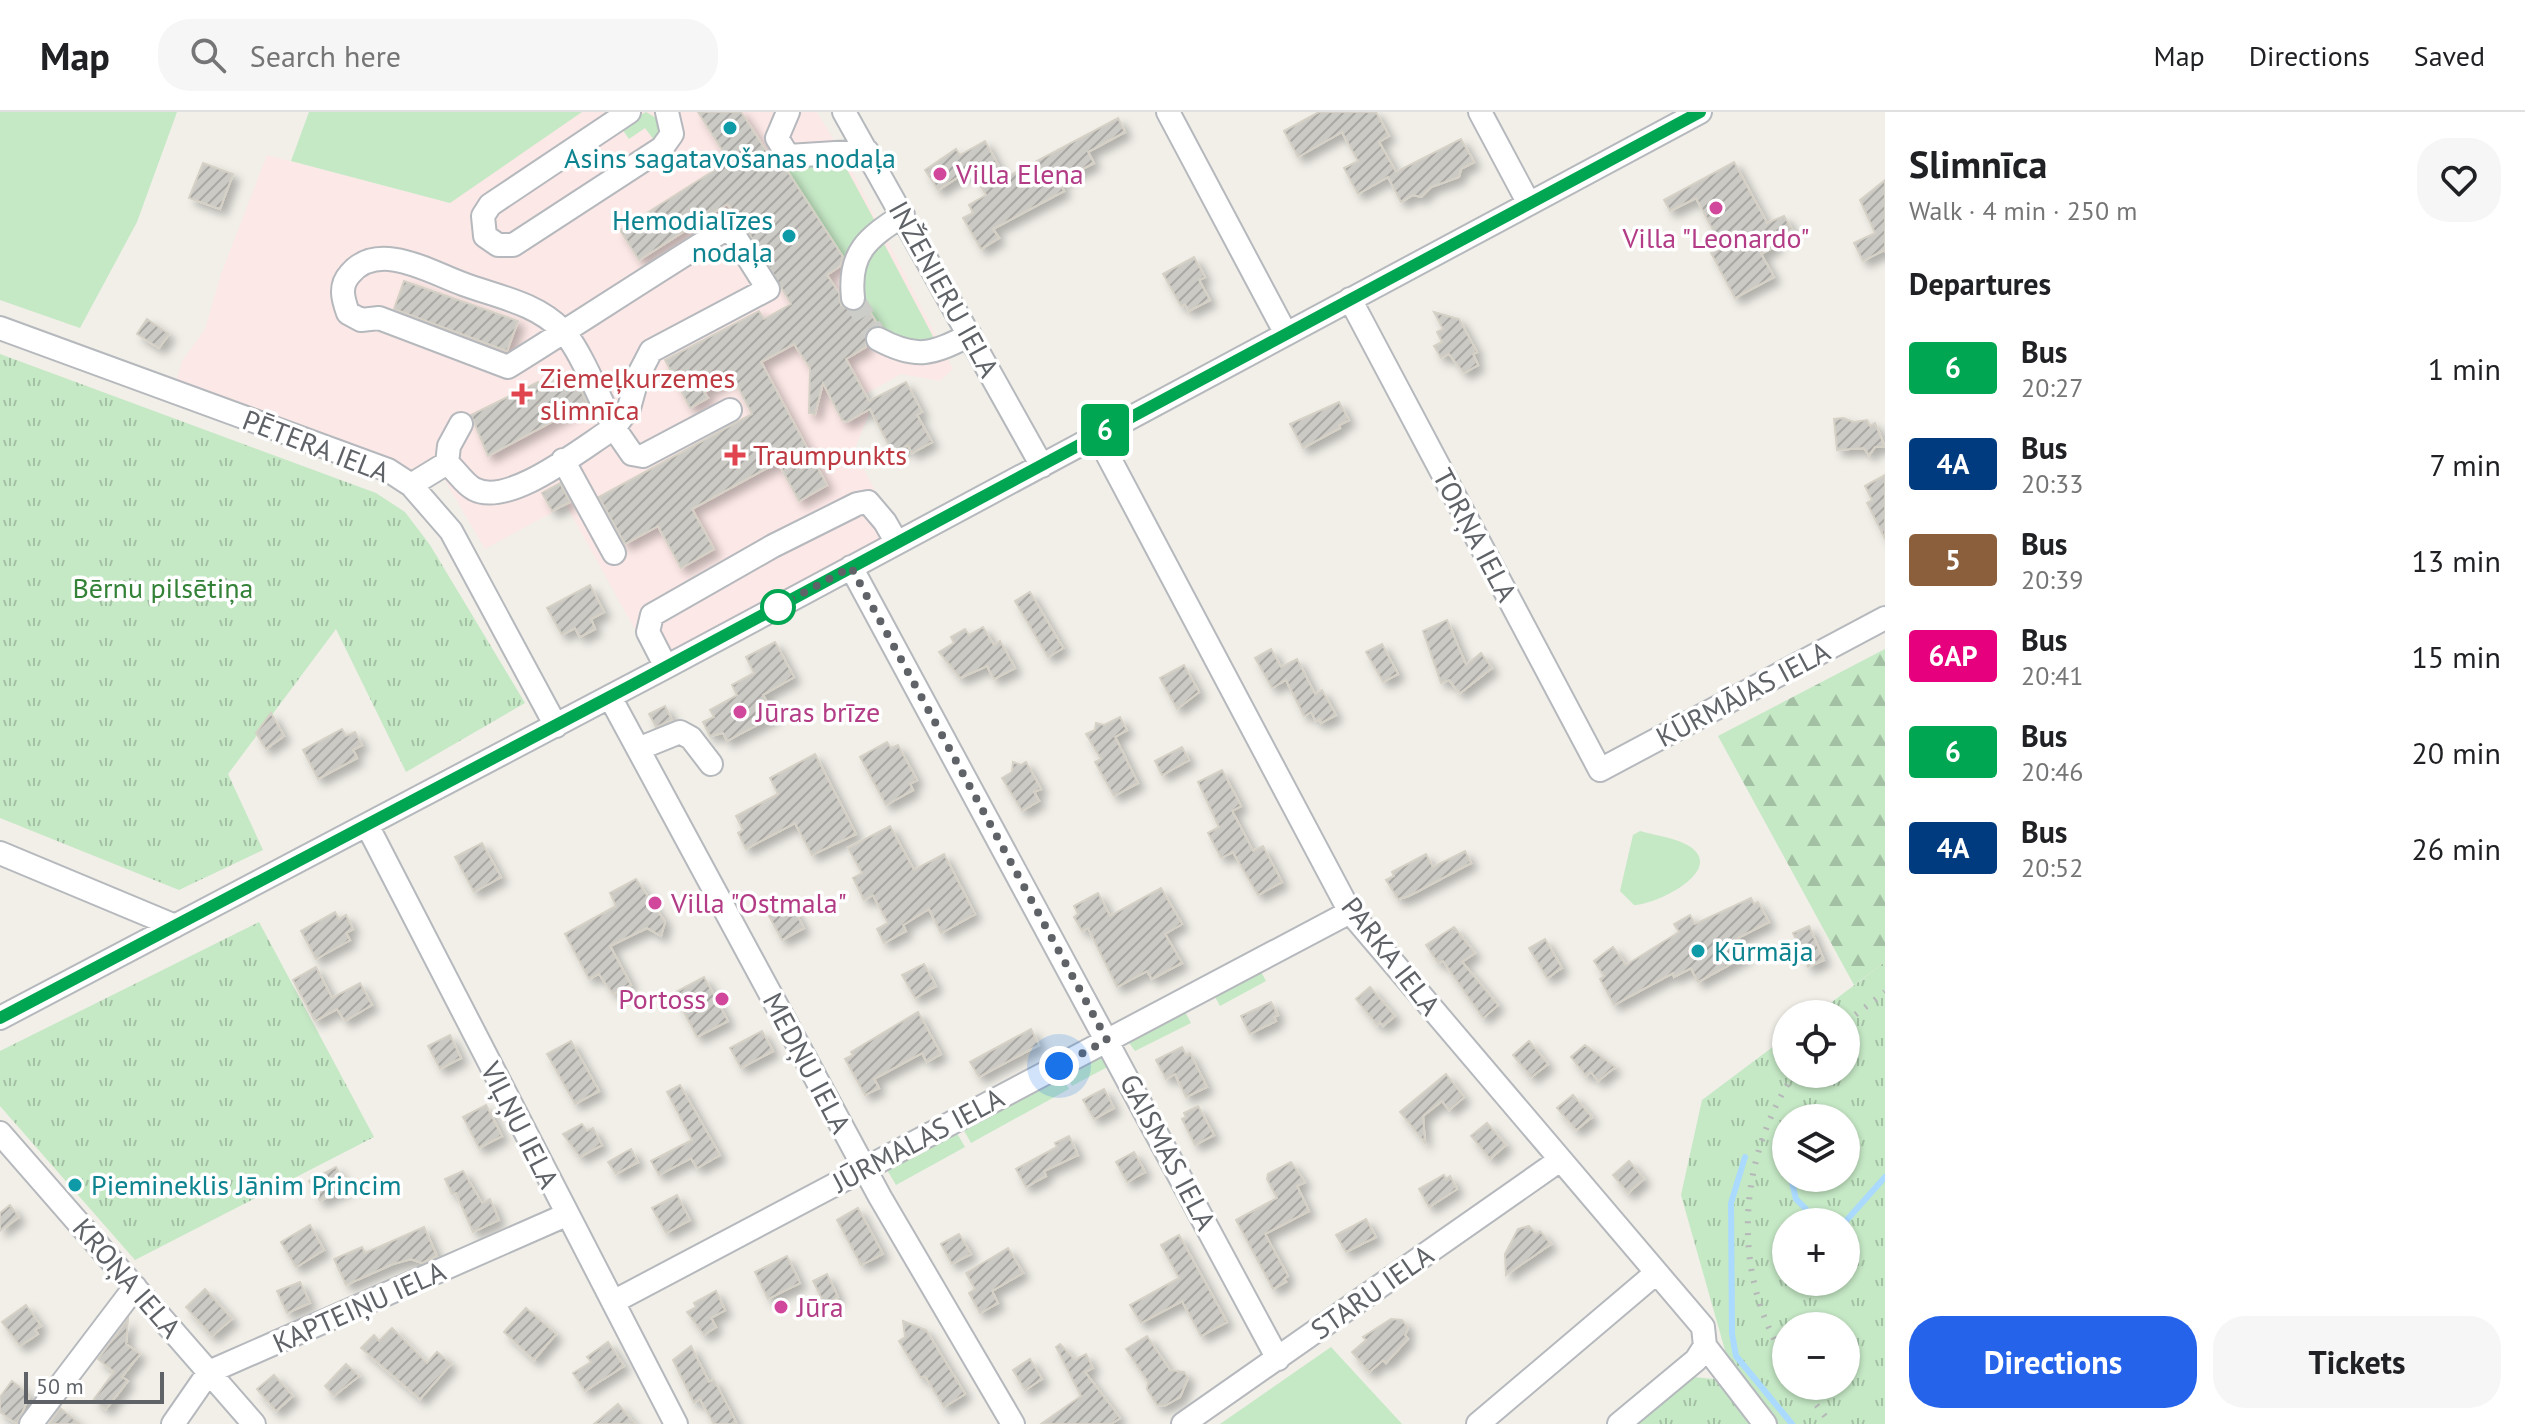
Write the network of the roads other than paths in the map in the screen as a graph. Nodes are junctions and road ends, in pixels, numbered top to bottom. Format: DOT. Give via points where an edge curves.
graph roads {
  1 [pos="629,112"];
  2 [pos="667,112"];
  3 [pos="788,112"];
  4 [pos="844,112"];
  5 [pos="1168,112"];
  6 [pos="1480,112"];
  7 [pos="1700,112"];
  8 [pos="867,151"];
  9 [pos="1528,202"];
  10 [pos="903,215"];
  11 [pos="853,298"];
  12 [pos="1350,299"];
  13 [pos="0,328"];
  14 [pos="564,332"];
  15 [pos="1286,334"];
  16 [pos="970,335"];
  17 [pos="878,339"];
  18 [pos="730,410"];
  19 [pos="461,424"];
  20 [pos="614,428"];
  21 [pos="1097,435"];
  22 [pos="563,460"];
  23 [pos="447,463"];
  24 [pos="1042,466"];
  25 [pos="411,485"];
  26 [pos="897,543"];
  27 [pos="614,553"];
  28 [pos="851,567"];
  29 [pos="1885,618"];
  30 [pos="666,667"];
  31 [pos="610,697"];
  32 [pos="556,726"];
  33 [pos="638,749"];
  34 [pos="711,764"];
  35 [pos="1600,770"];
  36 [pos="367,825"];
  37 [pos="0,853"];
  38 [pos="1350,912"];
  39 [pos="175,926"];
  40 [pos="0,1018"];
  41 [pos="1107,1040"];
  42 [pos="0,1133"];
  43 [pos="1560,1160"];
  44 [pos="865,1169"];
  45 [pos="566,1215"];
  46 [pos="1656,1273"];
  47 [pos="135,1287"];
  48 [pos="613,1302"];
  49 [pos="1701,1353"];
  50 [pos="1278,1359"];
  51 [pos="209,1372"];
  52 [pos="31,1424"];
  53 [pos="173,1424"];
  54 [pos="254,1424"];
  55 [pos="676,1424"];
  56 [pos="1013,1424"];
  57 [pos="1183,1424"];
  58 [pos="1478,1424"];
  59 [pos="1619,1424"];
  60 [pos="1765,1424"];
  1 -- 2 [label="street" via="490,205 483,216 485,236 498,245 513,245 662,148 672,134"];
  3 -- 8 [label="street" via="777,138 788,156"];
  4 -- 8 [label="street, INŽENIERU IELA"];
  5 -- 15 [label="street"];
  6 -- 9 [label="street"];
  7 -- 9 [label="street"];
  8 -- 10 [label="street, INŽENIERU IELA"];
  9 -- 12 [label="street"];
  10 -- 11 [label="street" via="866,241 851,277"];
  10 -- 16 [label="street, INŽENIERU IELA"];
  12 -- 15 [label="street"];
  12 -- 35 [label="street, TORŅA IELA"];
  13 -- 25 [label="street, PĒTERA IELA" via="388,470"];
  14 -- 14 [label="street" via="535,308 400,261 376,258 357,264 343,281 348,313 361,320 379,318 508,367"];
  14 -- 20 [label="street"];
  14 -- 20 [label="street" via="729,227 768,289 651,351 629,408"];
  15 -- 21 [label="street"];
  16 -- 17 [label="street" via="922,354"];
  16 -- 24 [label="street, INŽENIERU IELA"];
  18 -- 20 [label="street" via="643,456 632,454"];
  19 -- 23 [label="street"];
  20 -- 22 [label="street"];
  21 -- 24 [label="street"];
  21 -- 38 [label="street, PARKA IELA"];
  22 -- 23 [label="street" via="511,491 490,494 472,488"];
  22 -- 27 [label="street"];
  23 -- 25 [label="street"];
  24 -- 26 [label="street"];
  25 -- 32 [label="street, PĒTERA IELA" via="451,531"];
  26 -- 28 [label="street"];
  26 -- 30 [label="street" via="868,502 773,546 652,615 648,632"];
  28 -- 30 [label="street"];
  28 -- 41 [label="street, GAISMAS IELA"];
  29 -- 35 [label="street, KŪRMĀJAS IELA"];
  30 -- 31 [label="street"];
  31 -- 32 [label="street"];
  31 -- 33 [label="street, MEDŅU IELA"];
  32 -- 36 [label="street"];
  33 -- 34 [label="street" via="680,732"];
  33 -- 44 [label="street, MEDŅU IELA"];
  36 -- 39 [label="street"];
  36 -- 45 [label="street, VIĻŅU IELA"];
  37 -- 39 [label="street"];
  38 -- 41 [label="street, JŪRMALAS IELA"];
  38 -- 43 [label="street, PARKA IELA"];
  39 -- 40 [label="street"];
  41 -- 44 [label="street, JŪRMALAS IELA"];
  41 -- 50 [label="street, GAISMAS IELA"];
  42 -- 47 [label="street, KROŅA IELA"];
  43 -- 46 [label="street, PARKA IELA"];
  43 -- 50 [label="street, STARU IELA"];
  44 -- 48 [label="street, JŪRMALAS IELA"];
  44 -- 56 [label="street, MEDŅU IELA"];
  45 -- 48 [label="street, VIĻŅU IELA"];
  45 -- 51 [label="street, KAPTEIŅU IELA"];
  46 -- 49 [label="street, PARKA IELA" via="1703,1327"];
  46 -- 58 [label="street"];
  47 -- 51 [label="street, KROŅA IELA"];
  47 -- 52 [label="street"];
  48 -- 55 [label="street, VIĻŅU IELA"];
  49 -- 59 [label="street"];
  49 -- 60 [label="street, PARKA IELA"];
  50 -- 57 [label="street, STARU IELA"];
  51 -- 53 [label="street"];
  51 -- 54 [label="street, KROŅA IELA"];
}
